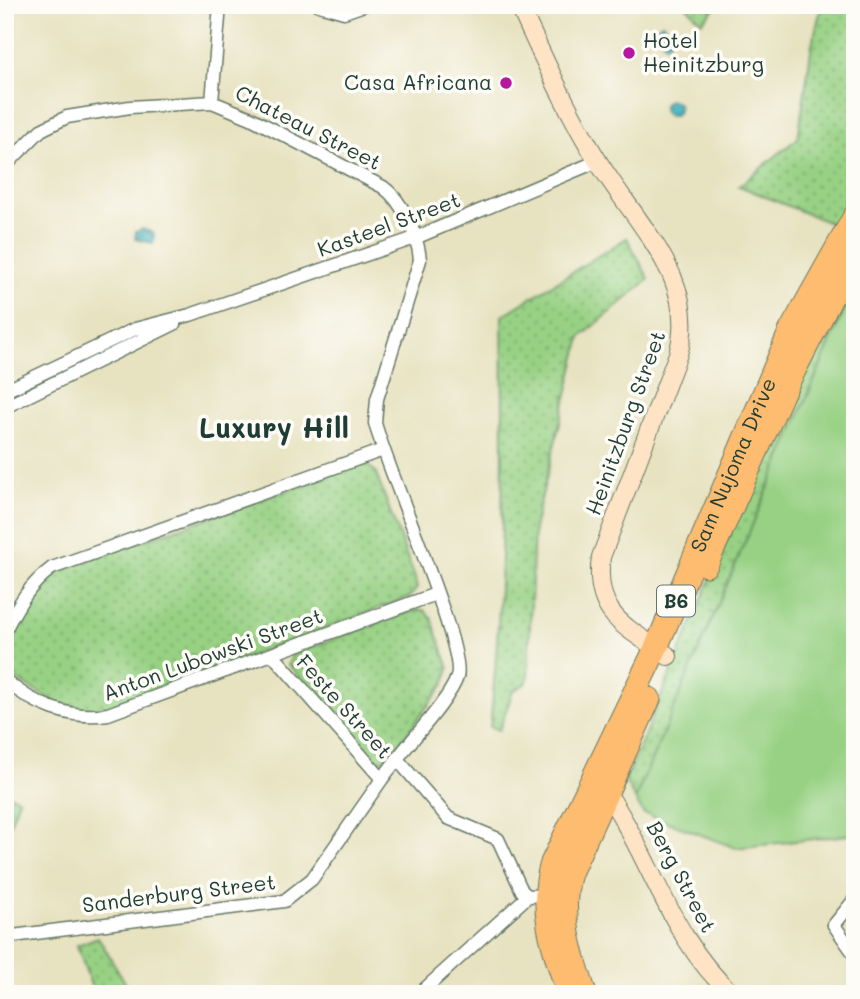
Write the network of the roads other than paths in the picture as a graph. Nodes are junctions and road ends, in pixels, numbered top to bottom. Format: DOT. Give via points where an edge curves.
graph roads {
  1 [pos="220,5"];
  2 [pos="319,5"];
  3 [pos="364,5"];
  4 [pos="519,5"];
  5 [pos="212,102"];
  6 [pos="598,161"];
  7 [pos="5,166"];
  8 [pos="855,216"];
  9 [pos="415,238"];
  10 [pos="855,251"];
  11 [pos="190,315"];
  12 [pos="5,391"];
  13 [pos="5,407"];
  14 [pos="383,450"];
  15 [pos="436,594"];
  16 [pos="5,630"];
  17 [pos="662,652"];
  18 [pos="273,655"];
  19 [pos="5,680"];
  20 [pos="397,760"];
  21 [pos="382,779"];
  22 [pos="602,785"];
  23 [pos="546,895"];
  24 [pos="855,899"];
  25 [pos="5,937"];
  26 [pos="855,955"];
  27 [pos="419,994"];
  28 [pos="569,994"];
  29 [pos="585,994"];
  30 [pos="733,994"];
  1 -- 5 [label="street"];
  2 -- 3 [label="street" via="344,12"];
  4 -- 6 [label="street, Heinitzburg Street"];
  5 -- 7 [label="street, Chateau Street" via="67,117 41,130"];
  5 -- 9 [label="street, Chateau Street" via="390,192"];
  6 -- 9 [label="street, Kasteel Street"];
  6 -- 17 [label="street, Heinitzburg Street" via="671,273 683,318 678,354 601,557 599,575 608,610"];
  8 -- 17 [label="highway, Sam Nujoma Drive / B6" via="791,330"];
  9 -- 11 [label="street, Kasteel Street"];
  9 -- 14 [label="street" via="419,268 377,399 375,423"];
  10 -- 17 [label="highway, Sam Nujoma Drive / B6" via="782,394"];
  11 -- 12 [label="street, Kasteel Street" via="135,328"];
  11 -- 13 [label="street, Kasteel Street"];
  14 -- 15 [label="street"];
  14 -- 16 [label="street" via="52,568 34,581"];
  15 -- 18 [label="street, Anton Lubowski Street"];
  15 -- 20 [label="street" via="458,674"];
  17 -- 22 [label="highway, Sam Nujoma Drive / B6"];
  18 -- 19 [label="street, Anton Lubowski Street" via="89,717 41,703"];
  18 -- 21 [label="street, Feste Street"];
  20 -- 21 [label="street, Feste Street"];
  20 -- 23 [label="street, Feste Street" via="448,818 498,839 516,883"];
  21 -- 25 [label="street, Sanderburg Street" via="312,879 285,901"];
  22 -- 23 [label="highway, Sam Nujoma Drive / B6" via="552,863"];
  22 -- 30 [label="street, Berg Street" via="695,953"];
  23 -- 27 [label="street"];
  23 -- 28 [label="highway, Sam Nujoma Drive / B6" via="547,922"];
  23 -- 29 [label="highway, Sam Nujoma Drive / B6" via="570,943"];
  24 -- 26 [label="street" via="834,925"];
}
